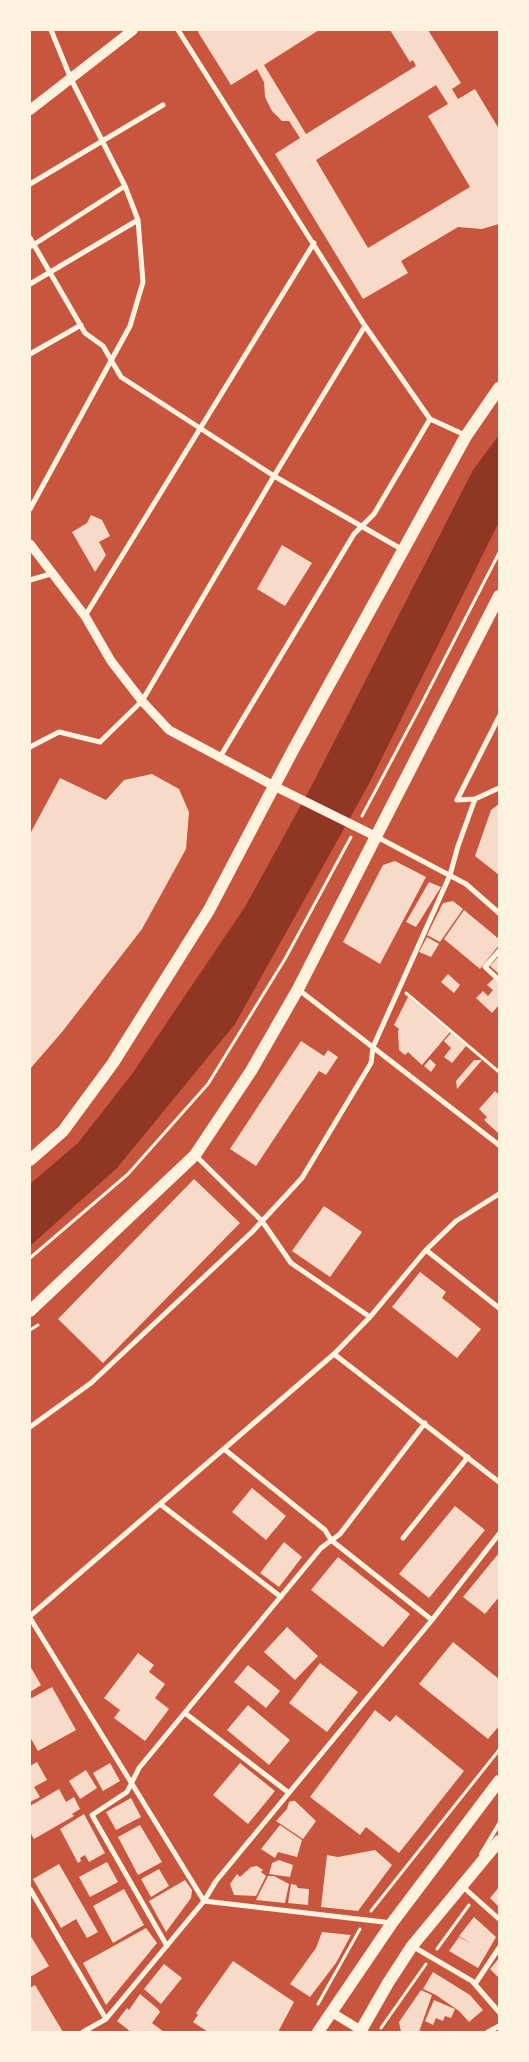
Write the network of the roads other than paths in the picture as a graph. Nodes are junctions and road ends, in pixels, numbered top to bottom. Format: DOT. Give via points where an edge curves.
graph roads {
  1 [pos="51,30"];
  2 [pos="134,30"];
  3 [pos="178,30"];
  4 [pos="71,79"];
  5 [pos="163,105"];
  6 [pos="30,110"];
  7 [pos="103,142"];
  8 [pos="30,184"];
  9 [pos="125,186"];
  10 [pos="138,220"];
  11 [pos="30,238"];
  12 [pos="314,243"];
  13 [pos="32,246"];
  14 [pos="50,272"];
  15 [pos="30,284"];
  16 [pos="81,325"];
  17 [pos="365,326"];
  18 [pos="30,354"];
  19 [pos="111,363"];
  20 [pos="499,388"];
  21 [pos="430,419"];
  22 [pos="201,427"];
  23 [pos="466,436"];
  24 [pos="274,476"];
  25 [pos="30,509"];
  26 [pos="362,526"];
  27 [pos="30,544"];
  28 [pos="403,550"];
  29 [pos="54,573"];
  30 [pos="30,580"];
  31 [pos="499,596"];
  32 [pos="85,616"];
  33 [pos="142,701"];
  34 [pos="499,717"];
  35 [pos="30,747"];
  36 [pos="220,757"];
  37 [pos="499,788"];
  38 [pos="279,789"];
  39 [pos="475,799"];
  40 [pos="377,837"];
  41 [pos="450,875"];
  42 [pos="499,913"];
  43 [pos="499,950"];
  44 [pos="499,980"];
  45 [pos="298,989"];
  46 [pos="373,1047"];
  47 [pos="499,1145"];
  48 [pos="195,1155"];
  49 [pos="30,1160"];
  50 [pos="499,1194"];
  51 [pos="262,1221"];
  52 [pos="426,1250"];
  53 [pos="499,1308"];
  54 [pos="30,1311"];
  55 [pos="370,1317"];
  56 [pos="334,1354"];
  57 [pos="425,1423"];
  58 [pos="30,1427"];
  59 [pos="224,1449"];
  60 [pos="468,1457"];
  61 [pos="499,1482"];
  62 [pos="160,1504"];
  63 [pos="499,1534"];
  64 [pos="403,1538"];
  65 [pos="331,1540"];
  66 [pos="281,1597"];
  67 [pos="30,1617"];
  68 [pos="432,1620"];
  69 [pos="185,1713"];
  70 [pos="499,1781"];
  71 [pos="132,1783"];
  72 [pos="289,1793"];
  73 [pos="499,1824"];
  74 [pos="499,1841"];
  75 [pos="464,1882"];
  76 [pos="30,1889"];
  77 [pos="204,1901"];
  78 [pos="499,1919"];
  79 [pos="392,1923"];
  80 [pos="167,1946"];
  81 [pos="412,1946"];
  82 [pos="499,1948"];
  83 [pos="475,1984"];
  84 [pos="331,2012"];
  85 [pos="499,2012"];
  86 [pos="106,2019"];
  87 [pos="499,2026"];
  88 [pos="362,2031"];
  89 [pos="83,2032"];
  90 [pos="318,2032"];
  91 [pos="488,2032"];
  1 -- 4 [label="street"];
  2 -- 4 [label="main road"];
  3 -- 12 [label="street"];
  4 -- 6 [label="main road"];
  4 -- 7 [label="street"];
  5 -- 7 [label="street"];
  7 -- 8 [label="street"];
  7 -- 9 [label="street"];
  9 -- 10 [label="street"];
  9 -- 13 [label="street"];
  10 -- 14 [label="street"];
  10 -- 19 [label="street" via="144,282 130,326"];
  11 -- 13 [label="street"];
  12 -- 17 [label="street"];
  12 -- 22 [label="street"];
  13 -- 14 [label="street"];
  14 -- 15 [label="street"];
  14 -- 16 [label="street"];
  16 -- 18 [label="street"];
  16 -- 19 [label="street" via="85,333 103,346"];
  17 -- 21 [label="street"];
  17 -- 24 [label="street"];
  19 -- 22 [label="street" via="121,377"];
  19 -- 25 [label="street"];
  20 -- 23 [label="main road"];
  21 -- 23 [label="street"];
  21 -- 26 [label="street" via="374,514"];
  22 -- 24 [label="street"];
  22 -- 32 [label="street"];
  23 -- 28 [label="main road"];
  24 -- 26 [label="street"];
  24 -- 33 [label="street"];
  26 -- 28 [label="street"];
  26 -- 36 [label="street" via="354,534"];
  27 -- 29 [label="street"];
  28 -- 38 [label="main road"];
  29 -- 30 [label="street"];
  29 -- 32 [label="street"];
  31 -- 40 [label="main road"];
  32 -- 33 [label="street" via="111,661"];
  33 -- 35 [label="street" via="100,742 59,732"];
  33 -- 36 [label="street" via="169,730"];
  34 -- 39 [label="street" via="457,800"];
  36 -- 38 [label="street"];
  37 -- 39 [label="street"];
  38 -- 40 [label="street"];
  38 -- 49 [label="main road" via="209,910 113,1063 63,1131"];
  39 -- 41 [label="street"];
  40 -- 41 [label="street"];
  40 -- 45 [label="main road"];
  41 -- 42 [label="street" via="466,884"];
  41 -- 46 [label="street"];
  43 -- 44 [label="street" via="485,968"];
  45 -- 46 [label="street"];
  45 -- 48 [label="main road" via="251,1071"];
  46 -- 47 [label="street"];
  46 -- 51 [label="street" via="371,1063 302,1178"];
  48 -- 51 [label="street"];
  48 -- 54 [label="main road"];
  50 -- 52 [label="street" via="456,1221"];
  51 -- 55 [label="street" via="291,1263"];
  51 -- 58 [label="street" via="91,1383"];
  52 -- 53 [label="street"];
  52 -- 55 [label="street"];
  55 -- 56 [label="street"];
  56 -- 57 [label="street"];
  56 -- 59 [label="street"];
  57 -- 60 [label="street"];
  57 -- 65 [label="street" via="340,1534"];
  59 -- 62 [label="street"];
  59 -- 65 [label="street" via="325,1530"];
  60 -- 61 [label="street"];
  60 -- 64 [label="street"];
  62 -- 66 [label="street"];
  62 -- 67 [label="street"];
  63 -- 68 [label="street"];
  65 -- 66 [label="street"];
  65 -- 68 [label="street"];
  66 -- 69 [label="street"];
  67 -- 71 [label="street"];
  68 -- 72 [label="street"];
  69 -- 71 [label="street" via="140,1768"];
  69 -- 72 [label="street"];
  70 -- 79 [label="main road"];
  71 -- 77 [label="street"];
  71 -- 80 [label="street" via="127,1792 92,1815"];
  72 -- 77 [label="street" via="216,1881"];
  73 -- 75 [label="lane"];
  74 -- 75 [label="main road"];
  75 -- 78 [label="street"];
  75 -- 81 [label="main road"];
  76 -- 86 [label="street"];
  77 -- 79 [label="street"];
  77 -- 80 [label="street"];
  79 -- 84 [label="main road"];
  80 -- 86 [label="street"];
  81 -- 83 [label="street"];
  81 -- 88 [label="main road"];
  82 -- 83 [label="street"];
  83 -- 85 [label="street"];
  84 -- 88 [label="street"];
  84 -- 90 [label="main road"];
  86 -- 89 [label="street"];
  87 -- 91 [label="street"];
}
